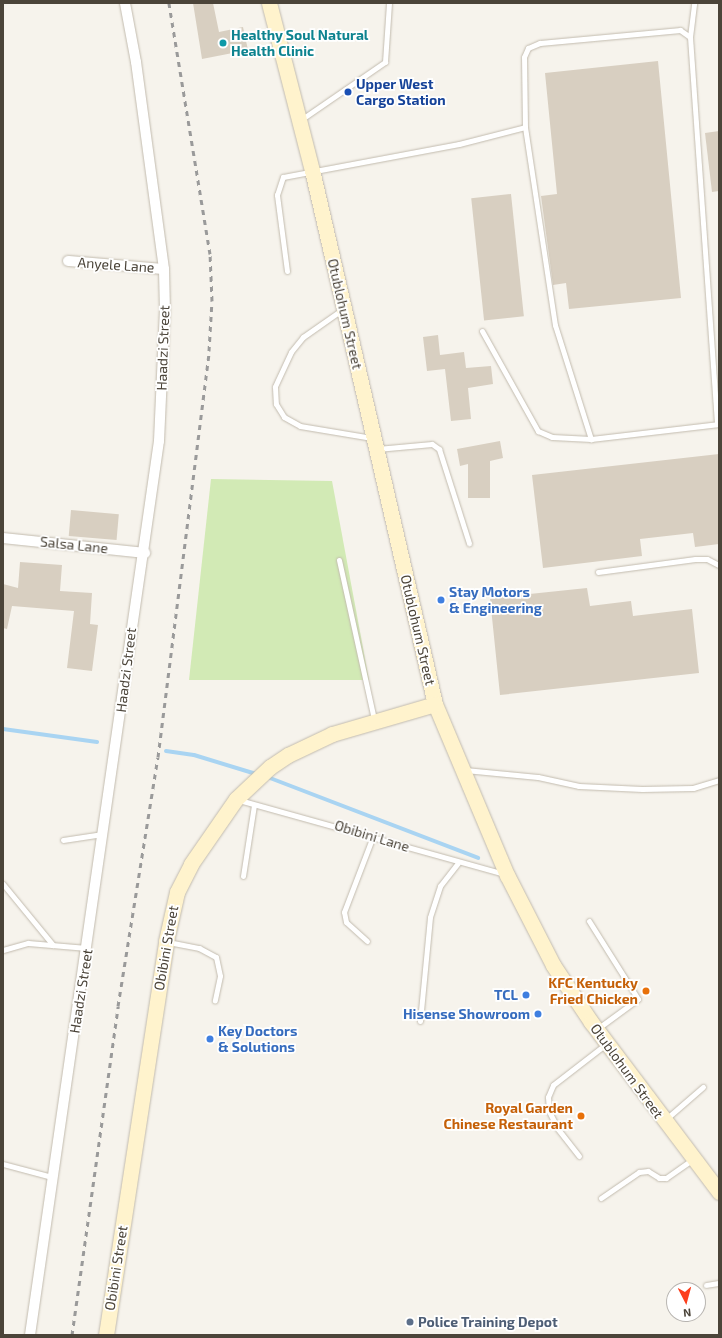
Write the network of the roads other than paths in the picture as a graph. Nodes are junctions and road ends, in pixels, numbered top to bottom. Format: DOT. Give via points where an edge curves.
graph roads {
  1 [pos="125,3"];
  2 [pos="269,3"];
  3 [pos="389,3"];
  4 [pos="694,3"];
  5 [pos="690,37"];
  6 [pos="299,121"];
  7 [pos="525,127"];
  8 [pos="312,170"];
  9 [pos="68,261"];
  10 [pos="164,269"];
  11 [pos="287,271"];
  12 [pos="344,309"];
  13 [pos="482,331"];
  14 [pos="718,424"];
  15 [pos="591,439"];
  16 [pos="375,444"];
  17 [pos="3,538"];
  18 [pos="470,543"];
  19 [pos="145,553"];
  20 [pos="340,560"];
  21 [pos="719,565"];
  22 [pos="598,572"];
  23 [pos="435,704"];
  24 [pos="374,720"];
  25 [pos="461,770"];
  26 [pos="719,780"];
  27 [pos="236,799"];
  28 [pos="254,805"];
  29 [pos="103,834"];
  30 [pos="373,836"];
  31 [pos="63,840"];
  32 [pos="458,863"];
  33 [pos="507,875"];
  34 [pos="243,876"];
  35 [pos="3,884"];
  36 [pos="589,921"];
  37 [pos="166,941"];
  38 [pos="367,941"];
  39 [pos="53,945"];
  40 [pos="88,948"];
  41 [pos="3,950"];
  42 [pos="215,1000"];
  43 [pos="420,1021"];
  44 [pos="597,1030"];
  45 [pos="607,1044"];
  46 [pos="703,1087"];
  47 [pos="664,1121"];
  48 [pos="579,1156"];
  49 [pos="693,1160"];
  50 [pos="3,1164"];
  51 [pos="52,1177"];
  52 [pos="719,1192"];
  53 [pos="601,1198"];
  54 [pos="719,1283"];
  55 [pos="706,1285"];
  56 [pos="30,1335"];
  57 [pos="106,1335"];
  1 -- 10 [label="street, Haadzi Street" via="136,62"];
  2 -- 6 [label="street, Otublohum Street"];
  3 -- 6 [label="lane" via="385,62"];
  4 -- 5 [label="lane"];
  5 -- 7 [label="lane" via="680,30 649,31 540,43 528,48 524,57"];
  5 -- 14 [label="lane"];
  6 -- 8 [label="street, Otublohum Street"];
  7 -- 8 [label="lane" via="459,144"];
  7 -- 15 [label="lane" via="555,325"];
  8 -- 11 [label="lane" via="283,177 278,186"];
  8 -- 12 [label="street, Otublohum Street"];
  9 -- 10 [label="street, Anyele Lane"];
  10 -- 19 [label="street, Haadzi Street" via="165,311 159,441"];
  12 -- 16 [label="street, Otublohum Street"];
  12 -- 16 [label="lane" via="303,337 291,352 275,387 276,404 284,417 300,426"];
  13 -- 15 [label="lane" via="538,431 552,437"];
  14 -- 15 [label="lane"];
  16 -- 18 [label="lane" via="432,444 439,449"];
  16 -- 23 [label="street, Otublohum Street"];
  17 -- 19 [label="street, Salsa Lane"];
  19 -- 29 [label="street, Haadzi Street" via="134,610"];
  20 -- 24 [label="lane"];
  21 -- 22 [label="lane" via="707,559 694,559"];
  23 -- 24 [label="street, Obibini Street"];
  23 -- 25 [label="street, Otublohum Street"];
  24 -- 27 [label="street, Obibini Street" via="332,734 288,755 270,767"];
  25 -- 26 [label="lane" via="538,777 580,786 642,789 693,788"];
  25 -- 33 [label="street, Otublohum Street"];
  27 -- 28 [label="lane, Obibini Lane"];
  27 -- 37 [label="street, Obibini Street" via="210,833 177,892"];
  28 -- 30 [label="lane, Obibini Lane"];
  28 -- 34 [label="lane"];
  29 -- 31 [label="lane"];
  29 -- 40 [label="street, Haadzi Street"];
  30 -- 32 [label="lane, Obibini Lane"];
  30 -- 38 [label="lane" via="344,912 346,922"];
  32 -- 33 [label="lane, Obibini Lane"];
  32 -- 43 [label="lane" via="440,886 430,917"];
  33 -- 44 [label="street, Otublohum Street" via="553,965"];
  35 -- 39 [label="lane"];
  36 -- 44 [label="lane" via="638,999"];
  37 -- 42 [label="lane" via="199,948 216,956 220,976"];
  37 -- 57 [label="street, Obibini Street"];
  39 -- 40 [label="lane"];
  39 -- 41 [label="lane" via="28,943"];
  40 -- 51 [label="street, Haadzi Street"];
  44 -- 45 [label="street, Otublohum Street"];
  45 -- 47 [label="street, Otublohum Street"];
  45 -- 48 [label="lane" via="553,1085 548,1096 549,1111 558,1129"];
  46 -- 47 [label="lane"];
  47 -- 49 [label="street, Otublohum Street"];
  49 -- 52 [label="street, Otublohum Street"];
  49 -- 53 [label="lane" via="666,1178 659,1178 648,1171 639,1172"];
  50 -- 51 [label="lane"];
  51 -- 56 [label="street, Haadzi Street"];
  54 -- 55 [label="lane"];
}
